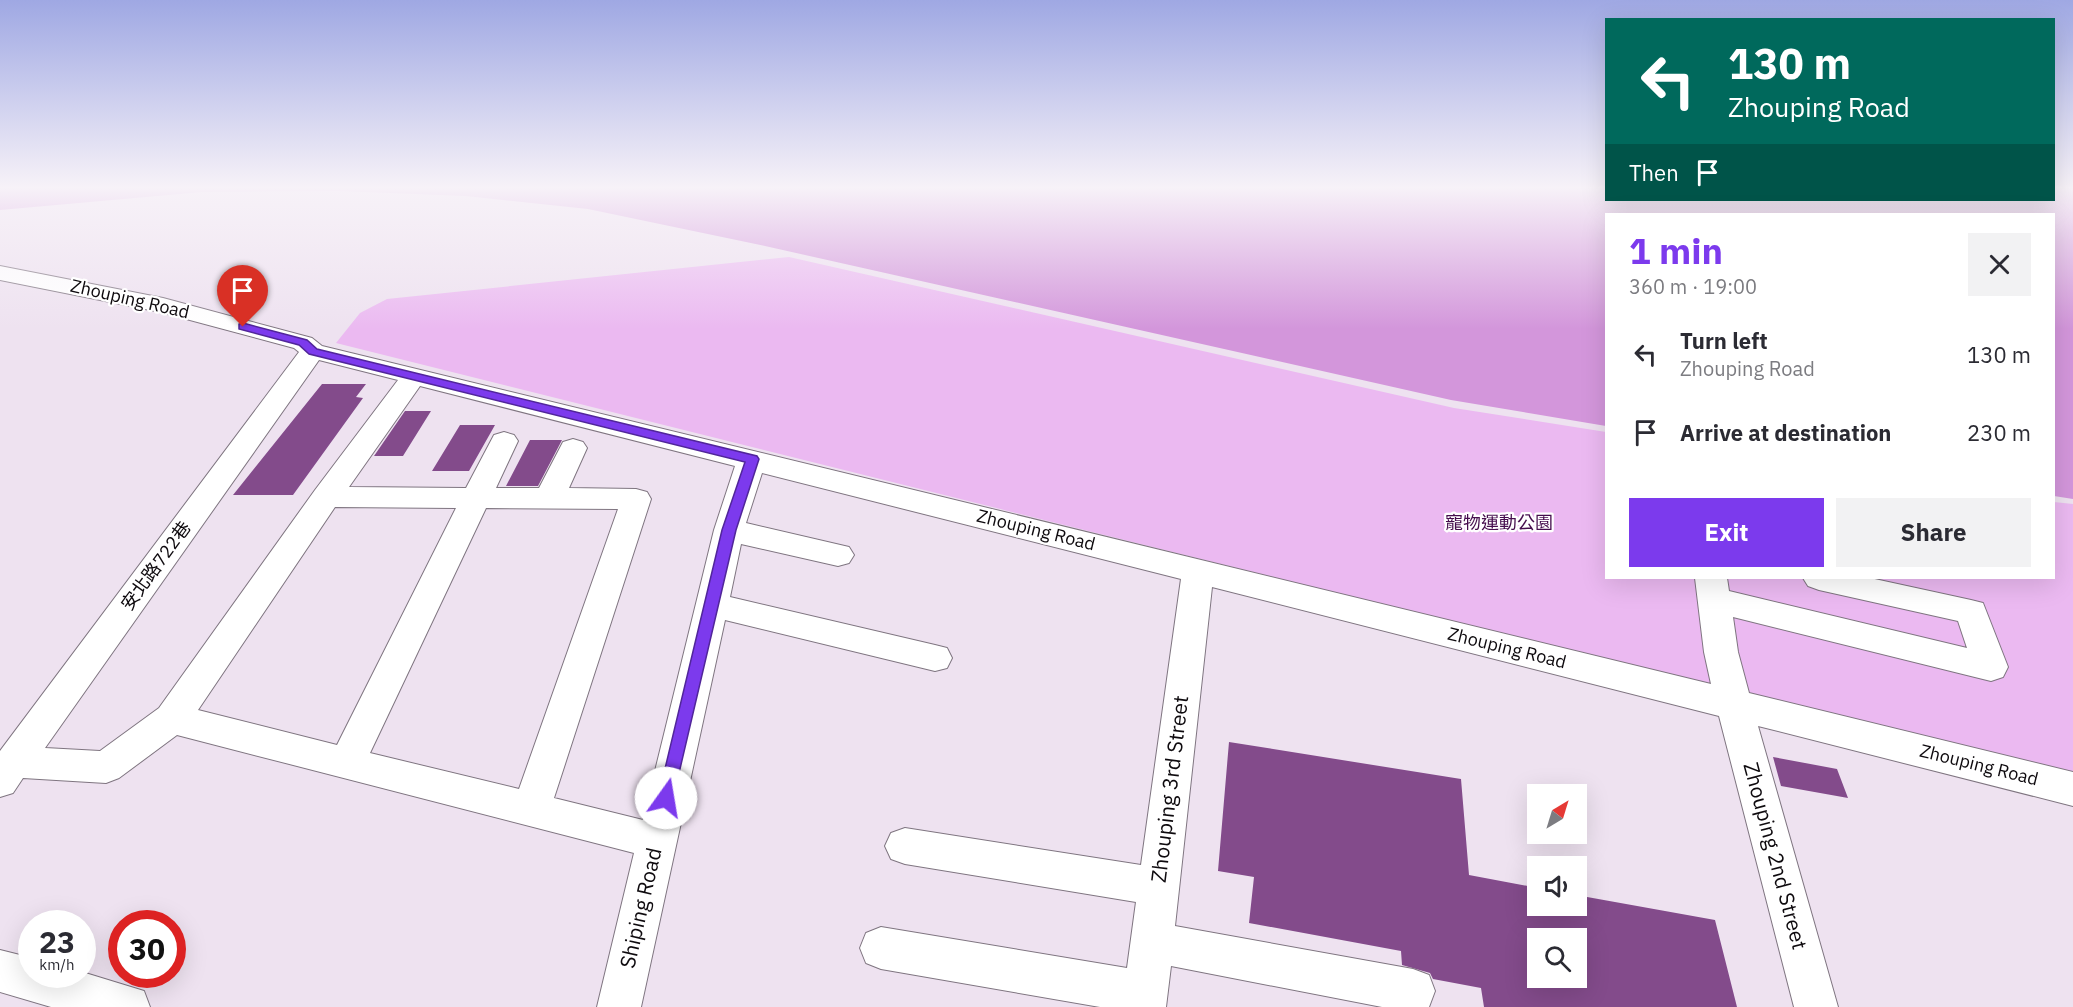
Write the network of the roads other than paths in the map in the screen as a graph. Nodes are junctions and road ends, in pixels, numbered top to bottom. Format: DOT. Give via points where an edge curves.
graph roads {
  1 [pos="0,273"];
  2 [pos="313,351"];
  3 [pos="415,375"];
  4 [pos="504,441"];
  5 [pos="573,448"];
  6 [pos="752,459"];
  7 [pos="326,497"];
  8 [pos="476,498"];
  9 [pos="549,499"];
  10 [pos="729,530"];
  11 [pos="838,555"];
  12 [pos="1198,570"];
  13 [pos="1823,579"];
  14 [pos="1713,589"];
  15 [pos="712,604"];
  16 [pos="935,658"];
  17 [pos="1734,704"];
  18 [pos="172,719"];
  19 [pos="347,763"];
  20 [pos="7,772"];
  21 [pos="2073,789"];
  22 [pos="531,809"];
  23 [pos="656,841"];
  24 [pos="905,846"];
  25 [pos="1158,886"];
  26 [pos="1151,942"];
  27 [pos="881,948"];
  28 [pos="0,971"];
  29 [pos="1413,992"];
  30 [pos="1145,1000"];
  31 [pos="128,1007"];
  32 [pos="619,1007"];
  33 [pos="1816,1007"];
  1 -- 2 [label="street, Zhouping Road" via="163,305 303,343"];
  2 -- 3 [label="street, Zhouping Road"];
  2 -- 20 [label="street, 安北路722巷"];
  3 -- 6 [label="street, Zhouping Road"];
  3 -- 7 [label="street"];
  4 -- 8 [label="street"];
  5 -- 9 [label="street"];
  6 -- 10 [label="street, Shiping Road"];
  6 -- 12 [label="street, Zhouping Road"];
  7 -- 8 [label="street"];
  7 -- 18 [label="street"];
  8 -- 9 [label="street"];
  8 -- 19 [label="street"];
  9 -- 22 [label="street" via="636,499"];
  10 -- 11 [label="street"];
  10 -- 15 [label="street, Shiping Road"];
  12 -- 17 [label="street, Zhouping Road"];
  12 -- 25 [label="street, Zhouping 3rd Street"];
  13 -- 14 [label="street" via="1971,612 1991,667"];
  14 -- 17 [label="street, Zhouping 2nd Street" via="1721,652"];
  15 -- 16 [label="street"];
  15 -- 23 [label="street, Shiping Road"];
  17 -- 21 [label="street, Zhouping Road"];
  17 -- 33 [label="street, Zhouping 2nd Street"];
  18 -- 19 [label="street"];
  18 -- 20 [label="street" via="106,766"];
  19 -- 22 [label="street"];
  22 -- 23 [label="street"];
  23 -- 32 [label="street, Shiping Road"];
  24 -- 25 [label="street"];
  25 -- 26 [label="street, Zhouping 3rd Street"];
  26 -- 29 [label="street"];
  26 -- 30 [label="street, Zhouping 3rd Street"];
  27 -- 30 [label="street"];
  28 -- 31 [label="street"];
}
